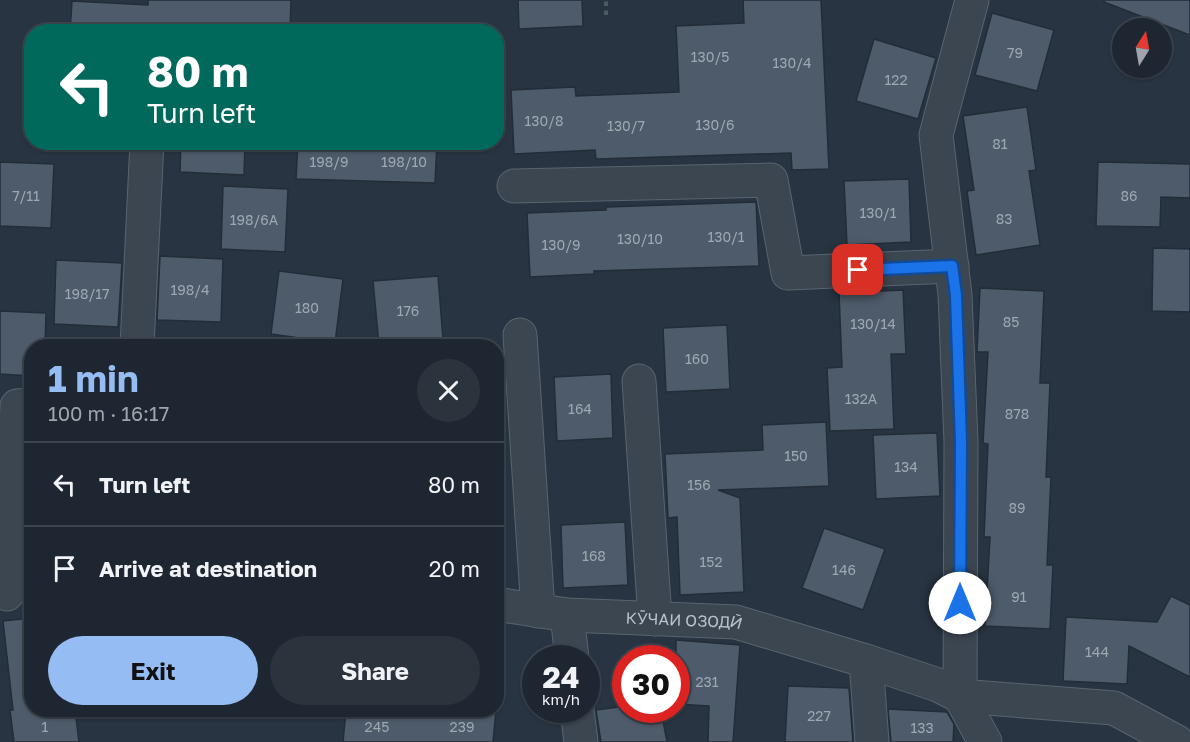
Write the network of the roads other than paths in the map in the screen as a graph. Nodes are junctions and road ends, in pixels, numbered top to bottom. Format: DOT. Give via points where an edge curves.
graph roads {
  1 [pos="972,0"];
  2 [pos="147,150"];
  3 [pos="513,186"];
  4 [pos="952,266"];
  5 [pos="520,335"];
  6 [pos="137,339"];
  7 [pos="639,381"];
  8 [pos="24,405"];
  9 [pos="13,594"];
  10 [pos="504,605"];
  11 [pos="552,613"];
  12 [pos="654,618"];
  13 [pos="566,645"];
  14 [pos="866,661"];
  15 [pos="960,696"];
  16 [pos="579,723"];
  17 [pos="581,742"];
  18 [pos="872,742"];
  19 [pos="986,742"];
  20 [pos="1177,742"];
  1 -- 4 [label="street" via="936,135"];
  2 -- 6 [label="street"];
  3 -- 4 [label="street" via="771,180 788,273"];
  4 -- 15 [label="street" via="961,442"];
  5 -- 11 [label="street"];
  7 -- 12 [label="street"];
  8 -- 9 [label="street"];
  10 -- 11 [label="street, КӮЧАИ ОЗОДӢ"];
  11 -- 12 [label="street, КӮЧАИ ОЗОДӢ"];
  11 -- 13 [label="street"];
  12 -- 14 [label="street, КӮЧАИ ОЗОДӢ" via="736,622"];
  14 -- 15 [label="street, КӮЧАИ ОЗОДӢ"];
  14 -- 18 [label="street"];
  15 -- 19 [label="street"];
  15 -- 20 [label="street, КӮЧАИ ОЗОДӢ" via="1114,708"];
  16 -- 17 [label="street"];
}
